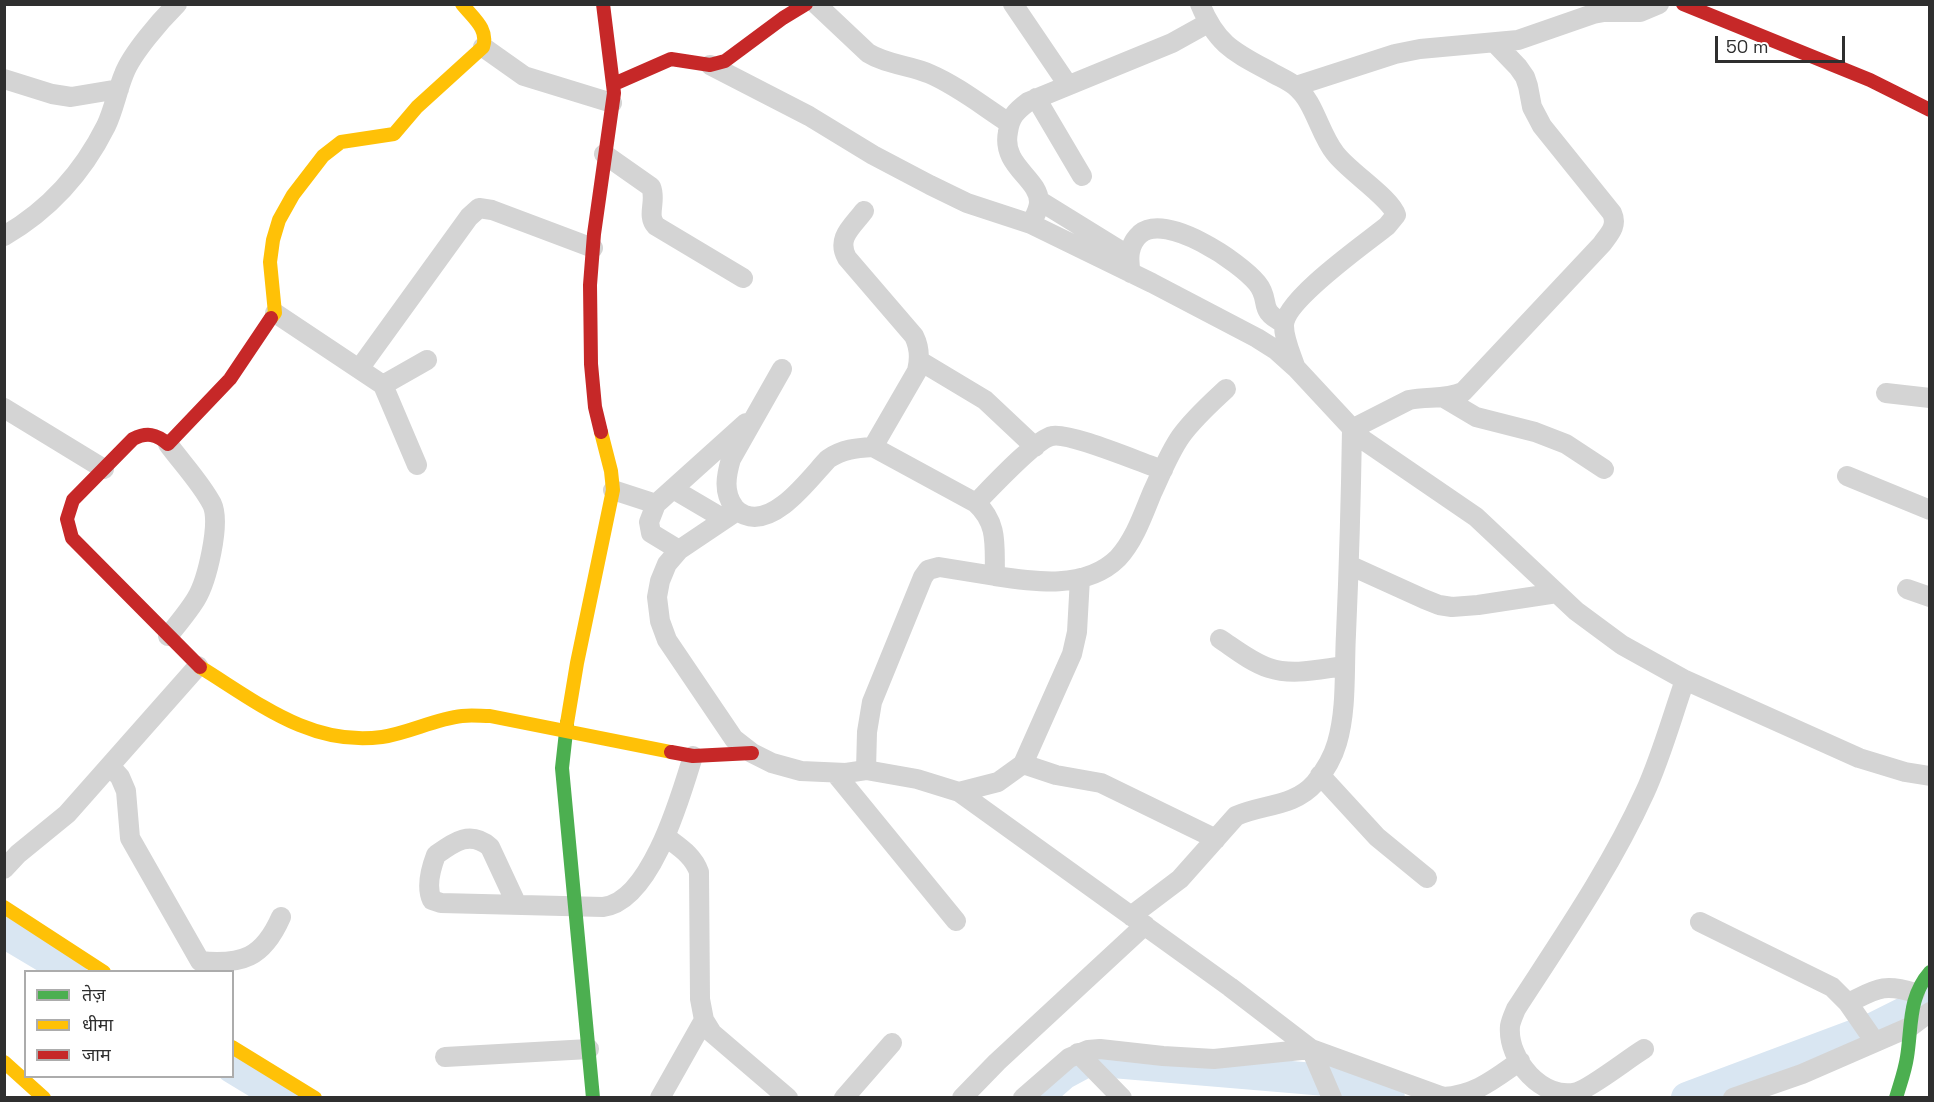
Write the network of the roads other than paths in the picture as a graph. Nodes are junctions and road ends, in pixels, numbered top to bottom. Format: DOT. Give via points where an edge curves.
graph roads {
  1 [pos="177,4"];
  2 [pos="462,4"];
  3 [pos="603,4"];
  4 [pos="807,4"];
  5 [pos="816,4"];
  6 [pos="1013,4"];
  7 [pos="1659,4"];
  8 [pos="1683,4"];
  9 [pos="1714,10"];
  10 [pos="1204,14"];
  11 [pos="1495,43"];
  12 [pos="483,47"];
  13 [pos="710,65"];
  14 [pos="4,79"];
  15 [pos="1068,85"];
  16 [pos="1296,86"];
  17 [pos="119,89"];
  18 [pos="613,94"];
  19 [pos="1036,98"];
  20 [pos="1929,110"];
  21 [pos="1009,123"];
  22 [pos="604,153"];
  23 [pos="1082,176"];
  24 [pos="1040,201"];
  25 [pos="864,211"];
  26 [pos="1031,224"];
  27 [pos="4,236"];
  28 [pos="593,248"];
  29 [pos="1130,264"];
  30 [pos="743,278"];
  31 [pos="275,313"];
  32 [pos="1284,323"];
  33 [pos="427,360"];
  34 [pos="920,361"];
  35 [pos="1296,368"];
  36 [pos="359,369"];
  37 [pos="782,369"];
  38 [pos="383,385"];
  39 [pos="1226,389"];
  40 [pos="1886,393"];
  41 [pos="1444,398"];
  42 [pos="1929,398"];
  43 [pos="4,408"];
  44 [pos="1352,429"];
  45 [pos="168,444"];
  46 [pos="730,446"];
  47 [pos="873,447"];
  48 [pos="1035,447"];
  49 [pos="417,465"];
  50 [pos="104,469"];
  51 [pos="1604,469"];
  52 [pos="1162,470"];
  53 [pos="1847,476"];
  54 [pos="673,489"];
  55 [pos="613,490"];
  56 [pos="976,503"];
  57 [pos="656,504"];
  58 [pos="1929,510"];
  59 [pos="730,515"];
  60 [pos="679,550"];
  61 [pos="1349,565"];
  62 [pos="995,576"];
  63 [pos="1080,578"];
  64 [pos="1907,589"];
  65 [pos="1557,593"];
  66 [pos="1929,597"];
  67 [pos="168,636"];
  68 [pos="1220,639"];
  69 [pos="198,666"];
  70 [pos="1345,666"];
  71 [pos="1684,680"];
  72 [pos="565,729"];
  73 [pos="752,753"];
  74 [pos="693,756"];
  75 [pos="1023,764"];
  76 [pos="110,766"];
  77 [pos="866,770"];
  78 [pos="835,773"];
  79 [pos="1320,775"];
  80 [pos="1929,776"];
  81 [pos="959,792"];
  82 [pos="666,837"];
  83 [pos="1216,838"];
  84 [pos="4,869"];
  85 [pos="1427,878"];
  86 [pos="517,905"];
  87 [pos="576,906"];
  88 [pos="4,907"];
  89 [pos="281,917"];
  90 [pos="1138,920"];
  91 [pos="956,921"];
  92 [pos="1700,922"];
  93 [pos="195,966"];
  94 [pos="101,970"];
  95 [pos="1929,972"];
  96 [pos="1914,996"];
  97 [pos="1848,1003"];
  98 [pos="1917,1019"];
  99 [pos="704,1020"];
  100 [pos="1870,1034"];
  101 [pos="892,1043"];
  102 [pos="234,1048"];
  103 [pos="589,1049"];
  104 [pos="1311,1049"];
  105 [pos="1644,1049"];
  106 [pos="1078,1053"];
  107 [pos="445,1057"];
  108 [pos="1520,1061"];
  109 [pos="4,1062"];
  110 [pos="1331,1094"];
  111 [pos="1028,1096"];
  112 [pos="44,1098"];
  113 [pos="315,1098"];
  114 [pos="593,1098"];
  115 [pos="660,1098"];
  116 [pos="788,1098"];
  117 [pos="844,1098"];
  118 [pos="962,1098"];
  119 [pos="1122,1098"];
  120 [pos="1733,1098"];
  121 [pos="1896,1098"];
  1 -- 17 [label="street" via="133,57"];
  2 -- 12 [label="street" via="484,32"];
  3 -- 18 [label="street"];
  4 -- 13 [label="street" via="725,61"];
  5 -- 21 [label="street" via="868,53 928,72"];
  6 -- 15 [label="street"];
  7 -- 11 [label="street" via="1640,12 1593,14 1534,35"];
  8 -- 9 [label="street"];
  9 -- 20 [label="street"];
  10 -- 15 [label="street" via="1172,43"];
  10 -- 16 [label="street" via="1228,49"];
  11 -- 16 [label="street" via="1395,54"];
  11 -- 41 [label="street" via="1518,67 1542,126 1612,213 1614,226 1602,244 1471,384 1463,392"];
  12 -- 18 [label="street" via="524,76"];
  12 -- 31 [label="street" via="417,107 394,134 341,142 311,170 279,220 273,240 270,262"];
  13 -- 18 [label="street" via="671,59"];
  13 -- 26 [label="street" via="958,199"];
  14 -- 17 [label="street" via="71,97"];
  15 -- 19 [label="street"];
  16 -- 32 [label="street" via="1334,152 1390,204 1396,215 1296,301"];
  17 -- 27 [label="street" via="106,124 79,171 46,207"];
  18 -- 22 [label="street"];
  19 -- 21 [label="street" via="1014,112"];
  19 -- 23 [label="street"];
  21 -- 24 [label="street" via="1006,142 1010,157"];
  22 -- 28 [label="street"];
  22 -- 30 [label="street" via="651,187 651,217 656,226"];
  24 -- 26 [label="street"];
  24 -- 29 [label="street"];
  25 -- 34 [label="street" via="842,241 842,249 915,336"];
  26 -- 29 [label="street"];
  28 -- 36 [label="street" via="479,208"];
  28 -- 55 [label="street" via="591,364 595,407"];
  29 -- 32 [label="street" via="1137,237 1149,229 1180,233 1208,244 1235,262 1257,282 1269,314"];
  29 -- 35 [label="street" via="1257,338"];
  31 -- 36 [label="street"];
  31 -- 45 [label="street" via="230,379"];
  32 -- 35 [label="street"];
  33 -- 38 [label="street"];
  34 -- 47 [label="street"];
  34 -- 48 [label="street" via="985,400"];
  35 -- 44 [label="street"];
  36 -- 38 [label="street"];
  37 -- 46 [label="street" via="758,412"];
  38 -- 49 [label="street"];
  39 -- 52 [label="street" via="1182,435"];
  40 -- 42 [label="street"];
  41 -- 44 [label="street" via="1409,400"];
  41 -- 51 [label="street" via="1476,417 1566,444"];
  43 -- 50 [label="street"];
  44 -- 61 [label="street"];
  44 -- 65 [label="street" via="1476,517"];
  45 -- 50 [label="street" via="154,434 141,435"];
  45 -- 67 [label="street" via="207,497 214,513 212,546 198,597"];
  46 -- 54 [label="street"];
  46 -- 59 [label="street" via="726,475"];
  47 -- 56 [label="street"];
  47 -- 59 [label="street" via="838,452 775,512 762,517"];
  48 -- 52 [label="street" via="1051,436 1070,437"];
  48 -- 56 [label="street"];
  50 -- 67 [label="street" via="73,500 67,528 72,538"];
  52 -- 63 [label="street" via="1119,557 1096,573"];
  53 -- 58 [label="street"];
  54 -- 57 [label="street"];
  54 -- 59 [label="street"];
  55 -- 57 [label="street"];
  55 -- 72 [label="street"];
  56 -- 62 [label="street" via="992,522"];
  57 -- 60 [label="street" via="648,528"];
  59 -- 60 [label="street"];
  60 -- 73 [label="street" via="660,580 660,621 667,640 714,710 734,738"];
  61 -- 65 [label="street" via="1424,599 1452,607"];
  61 -- 70 [label="street"];
  62 -- 63 [label="street" via="1051,582"];
  62 -- 77 [label="street" via="939,567 928,570 923,577 872,702"];
  63 -- 75 [label="street" via="1072,654"];
  64 -- 66 [label="street"];
  65 -- 71 [label="street" via="1622,645"];
  67 -- 69 [label="street"];
  68 -- 70 [label="street" via="1253,661 1285,672"];
  69 -- 72 [label="street" via="291,723 335,737 383,737 462,716 490,716"];
  69 -- 76 [label="street"];
  70 -- 79 [label="street" via="1337,746"];
  71 -- 80 [label="street" via="1859,758"];
  71 -- 108 [label="street" via="1646,790 1631,821 1578,914 1516,1009 1510,1025 1511,1043"];
  72 -- 74 [label="street"];
  72 -- 87 [label="street" via="562,768"];
  73 -- 74 [label="street"];
  73 -- 78 [label="street" via="801,771"];
  74 -- 82 [label="street"];
  75 -- 81 [label="street" via="998,782"];
  75 -- 83 [label="street" via="1101,783"];
  76 -- 84 [label="street" via="67,814"];
  76 -- 93 [label="street" via="126,791 130,838"];
  77 -- 78 [label="street"];
  77 -- 81 [label="street" via="917,778"];
  78 -- 91 [label="street"];
  79 -- 83 [label="street" via="1300,796 1236,816"];
  79 -- 85 [label="street" via="1377,837"];
  81 -- 90 [label="street"];
  82 -- 87 [label="street" via="626,898 614,906"];
  82 -- 99 [label="street" via="688,854 699,872 698,978"];
  83 -- 90 [label="street" via="1195,865"];
  86 -- 86 [label="street" via="432,900 430,880 436,855 464,838 482,840 490,847"];
  86 -- 87 [label="street"];
  87 -- 103 [label="street"];
  88 -- 94 [label="street"];
  89 -- 93 [label="street" via="273,934 254,955"];
  90 -- 104 [label="street"];
  90 -- 118 [label="street"];
  92 -- 97 [label="street" via="1820,979"];
  95 -- 96 [label="street"];
  96 -- 97 [label="street" via="1886,987"];
  96 -- 98 [label="street"];
  97 -- 100 [label="street"];
  98 -- 100 [label="street"];
  98 -- 121 [label="street"];
  99 -- 115 [label="street"];
  99 -- 116 [label="street" via="712,1033"];
  100 -- 120 [label="street" via="1802,1074"];
  101 -- 117 [label="street"];
  102 -- 113 [label="street"];
  103 -- 107 [label="street"];
  103 -- 114 [label="street"];
  104 -- 106 [label="street" via="1214,1059 1100,1049"];
  104 -- 108 [label="street" via="1443,1097 1461,1096 1479,1088"];
  104 -- 110 [label="street"];
  105 -- 108 [label="street" via="1579,1091 1561,1094 1541,1085"];
  106 -- 111 [label="street"];
  106 -- 119 [label="street"];
  109 -- 112 [label="street"];
}
